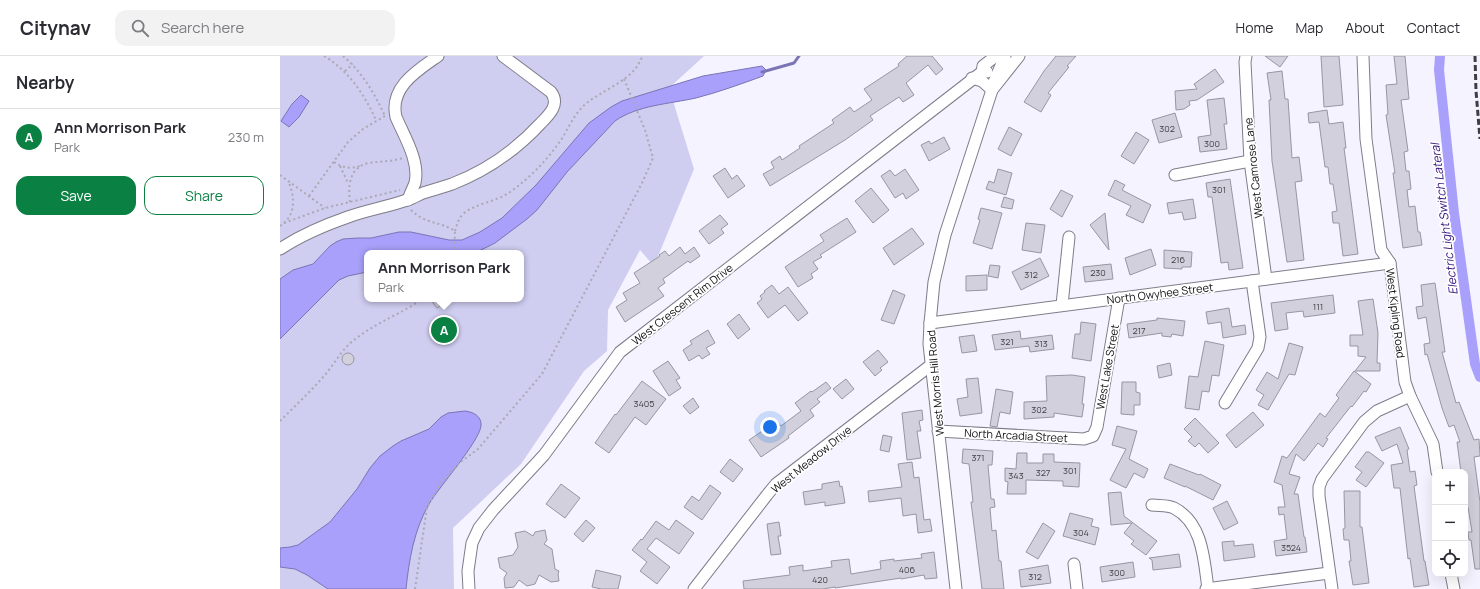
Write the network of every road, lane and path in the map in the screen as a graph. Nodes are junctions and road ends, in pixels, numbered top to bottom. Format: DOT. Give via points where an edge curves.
graph roads {
  1 [pos="324,56"];
  2 [pos="343,56"];
  3 [pos="438,56"];
  4 [pos="503,56"];
  5 [pos="643,56"];
  6 [pos="1005,56"];
  7 [pos="1016,56"];
  8 [pos="1019,56"];
  9 [pos="1246,56"];
  10 [pos="1363,56"];
  11 [pos="998,61"];
  12 [pos="353,64"];
  13 [pos="345,72"];
  14 [pos="972,78"];
  15 [pos="624,79"];
  16 [pos="992,90"];
  17 [pos="385,116"];
  18 [pos="376,120"];
  19 [pos="388,121"];
  20 [pos="1250,161"];
  21 [pos="334,162"];
  22 [pos="405,163"];
  23 [pos="340,166"];
  24 [pos="361,166"];
  25 [pos="1175,174"];
  26 [pos="280,176"];
  27 [pos="289,182"];
  28 [pos="349,184"];
  29 [pos="402,189"];
  30 [pos="309,196"];
  31 [pos="350,202"];
  32 [pos="410,205"];
  33 [pos="325,208"];
  34 [pos="284,223"];
  35 [pos="280,226"];
  36 [pos="455,230"];
  37 [pos="1069,237"];
  38 [pos="280,249"];
  39 [pos="454,250"];
  40 [pos="1390,263"];
  41 [pos="1266,279"];
  42 [pos="1252,281"];
  43 [pos="1119,298"];
  44 [pos="417,302"];
  45 [pos="1062,306"];
  46 [pos="930,323"];
  47 [pos="931,365"];
  48 [pos="1410,396"];
  49 [pos="1226,404"];
  50 [pos="280,421"];
  51 [pos="938,430"];
  52 [pos="1093,436"];
  53 [pos="1437,469"];
  54 [pos="1152,505"];
  55 [pos="1074,564"];
  56 [pos="1329,573"];
  57 [pos="1452,577"];
  58 [pos="415,589"];
  59 [pos="469,589"];
  60 [pos="694,589"];
  61 [pos="956,589"];
  62 [pos="1077,589"];
  63 [pos="1207,589"];
  64 [pos="1332,589"];
  65 [pos="1454,589"];
  1 -- 13 [label="path"];
  2 -- 12 [label="path"];
  3 -- 32 [label="street" via="414,72 404,83 396,100 394,111 415,167"];
  4 -- 32 [label="street" via="551,92 555,103 550,113 530,135 483,169 453,184 421,194"];
  5 -- 15 [label="path" via="636,69"];
  6 -- 11 [label="street, West Morris Hill Road"];
  7 -- 11 [label="street, West Crescent Rim Drive"];
  8 -- 16 [label="street, West Morris Hill Road"];
  9 -- 20 [label="street, West Camrose Lane"];
  10 -- 40 [label="street, West Kipling Road" via="1366,139 1381,250"];
  11 -- 14 [label="street, West Crescent Rim Drive" via="982,66 982,72"];
  11 -- 16 [label="street, West Morris Hill Road"];
  12 -- 13 [label="path"];
  12 -- 17 [label="path" via="374,91"];
  13 -- 18 [label="path" via="362,93"];
  14 -- 16 [label="street" via="982,81"];
  14 -- 59 [label="street, West Crescent Rim Drive" via="620,352 544,455 479,528 472,544 468,571"];
  15 -- 36 [label="path" via="587,103 544,163 523,182 508,193 463,214"];
  15 -- 58 [label="path" via="645,130 653,158 642,184 542,374 478,449 458,464 440,484 427,507"];
  16 -- 46 [label="street, West Morris Hill Road" via="944,235 934,282"];
  17 -- 18 [label="path"];
  17 -- 19 [label="path"];
  18 -- 21 [label="path" via="348,142"];
  20 -- 25 [label="street"];
  20 -- 41 [label="street, West Camrose Lane"];
  21 -- 23 [label="path"];
  21 -- 30 [label="path"];
  22 -- 24 [label="path" via="403,158"];
  23 -- 24 [label="path"];
  23 -- 28 [label="path"];
  24 -- 28 [label="path"];
  26 -- 27 [label="path"];
  27 -- 30 [label="path"];
  27 -- 34 [label="path" via="294,198 293,208"];
  28 -- 31 [label="path"];
  29 -- 31 [label="path"];
  30 -- 33 [label="path"];
  31 -- 33 [label="path"];
  32 -- 36 [label="path" via="420,218"];
  32 -- 38 [label="street" via="343,219 315,230"];
  33 -- 34 [label="path"];
  34 -- 35 [label="path"];
  36 -- 39 [label="path"];
  37 -- 45 [label="street"];
  40 -- 41 [label="street, North Owyhee Street"];
  40 -- 48 [label="street, West Kipling Road" via="1405,382"];
  41 -- 42 [label="street, North Owyhee Street"];
  42 -- 43 [label="street, North Owyhee Street"];
  42 -- 49 [label="street" via="1260,337 1258,348"];
  43 -- 45 [label="street, North Owyhee Street"];
  43 -- 52 [label="street, West Lake Street" via="1097,427"];
  44 -- 50 [label="path" via="353,341 340,353 313,389"];
  45 -- 46 [label="street, North Owyhee Street"];
  46 -- 47 [label="street, West Morris Hill Road"];
  47 -- 51 [label="street, West Morris Hill Road"];
  47 -- 60 [label="street, West Meadow Drive" via="776,484"];
  48 -- 53 [label="street, West Kipling Road" via="1433,444"];
  48 -- 56 [label="street" via="1376,411 1364,422 1322,479 1319,496"];
  51 -- 52 [label="street, North Arcadia Street" via="1084,439"];
  51 -- 61 [label="street, West Morris Hill Road"];
  54 -- 63 [label="street" via="1173,508 1188,519 1198,535 1204,553"];
  55 -- 62 [label="street"];
  56 -- 63 [label="street"];
  56 -- 64 [label="street"];
  57 -- 65 [label="street"];
}
